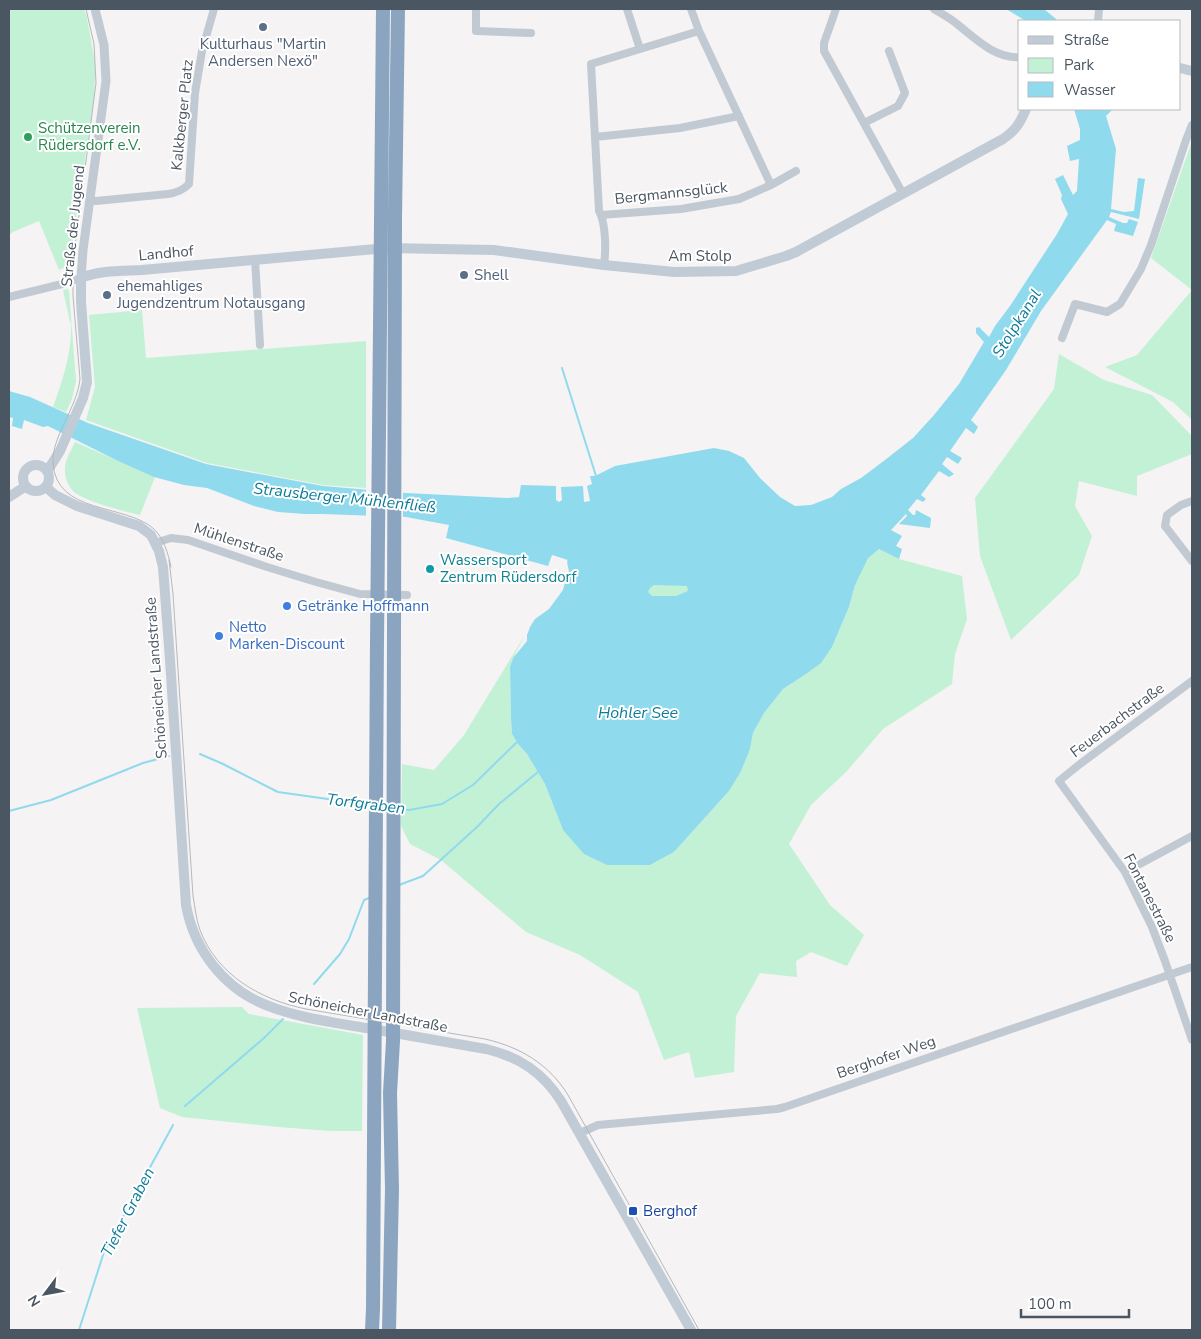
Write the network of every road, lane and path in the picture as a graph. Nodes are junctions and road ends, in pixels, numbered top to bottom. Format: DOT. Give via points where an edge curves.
graph roads {
  1 [pos="95,9"];
  2 [pos="214,9"];
  3 [pos="383,9"];
  4 [pos="398,9"];
  5 [pos="476,9"];
  6 [pos="628,9"];
  7 [pos="691,9"];
  8 [pos="836,9"];
  9 [pos="934,9"];
  10 [pos="699,32"];
  11 [pos="530,33"];
  12 [pos="640,49"];
  13 [pos="889,52"];
  14 [pos="1018,57"];
  15 [pos="1026,110"];
  16 [pos="739,116"];
  17 [pos="864,123"];
  18 [pos="1192,125"];
  19 [pos="595,137"];
  20 [pos="796,171"];
  21 [pos="771,185"];
  22 [pos="903,194"];
  23 [pos="90,200"];
  24 [pos="601,215"];
  25 [pos="387,248"];
  26 [pos="255,259"];
  27 [pos="604,265"];
  28 [pos="81,278"];
  29 [pos="9,297"];
  30 [pos="1062,338"];
  31 [pos="260,345"];
  32 [pos="48,470"];
  33 [pos="26,486"];
  34 [pos="46,487"];
  35 [pos="9,497"];
  36 [pos="1192,501"];
  37 [pos="155,543"];
  38 [pos="1192,561"];
  39 [pos="407,595"];
  40 [pos="1192,681"];
  41 [pos="1059,781"];
  42 [pos="1192,836"];
  43 [pos="1125,872"];
  44 [pos="1192,967"];
  45 [pos="1170,975"];
  46 [pos="1192,1040"];
  47 [pos="580,1133"];
  48 [pos="372,1330"];
  49 [pos="389,1330"];
  50 [pos="691,1330"];
  1 -- 23 [label="street, Straße der Jugend" via="104,45 106,81"];
  2 -- 23 [label="street, Kalkberger Platz" via="195,93 189,184 176,193"];
  3 -- 48 [label="highway"];
  4 -- 49 [label="highway"];
  5 -- 11 [label="street" via="476,31"];
  6 -- 12 [label="street"];
  7 -- 10 [label="street"];
  8 -- 17 [label="street" via="824,51"];
  9 -- 14 [label="street" via="988,48 1006,56"];
  10 -- 12 [label="street, Bergmannsglück"];
  10 -- 16 [label="street"];
  12 -- 19 [label="street, Bergmannsglück" via="591,64"];
  13 -- 17 [label="street" via="905,92 898,106"];
  15 -- 22 [label="main road, Am Stolp" via="1012,133"];
  16 -- 19 [label="street" via="680,128"];
  16 -- 21 [label="street"];
  17 -- 22 [label="street"];
  18 -- 30 [label="street" via="1151,245 1120,304 1107,312 1075,304"];
  19 -- 24 [label="street, Bergmannsglück"];
  20 -- 21 [label="street, Bergmannsglück"];
  21 -- 24 [label="street, Bergmannsglück" via="739,200 681,209"];
  22 -- 27 [label="main road, Am Stolp" via="796,252 736,271 674,272"];
  23 -- 28 [label="street, Straße der Jugend"];
  24 -- 27 [label="street, Bergmannsglück" via="606,255"];
  25 -- 26 [label="main road, Landhof"];
  25 -- 27 [label="main road, Am Stolp" via="494,250"];
  26 -- 28 [label="main road, Landhof" via="102,273"];
  26 -- 31 [label="street"];
  28 -- 29 [label="street"];
  28 -- 32 [label="main road, Straße der Jugend" via="87,382 81,404"];
  32 -- 33 [label="main road" via="41,465 29,467 23,478"];
  32 -- 34 [label="main road" via="50,479"];
  33 -- 34 [label="main road" via="36,491"];
  33 -- 35 [label="main road"];
  34 -- 37 [label="main road" via="54,495 77,506 139,526"];
  36 -- 38 [label="street" via="1167,515 1165,526"];
  37 -- 39 [label="street, Mühlenstraße" via="171,538 188,540 360,594"];
  37 -- 47 [label="main road, Schöneicher Landstraße" via="164,585 186,905 196,939 210,961 223,977 244,993 284,1012 486,1048 509,1055 529,1066 549,1084"];
  40 -- 41 [label="street, Feuerbachstraße"];
  41 -- 43 [label="street, Fontanestraße"];
  42 -- 43 [label="street"];
  43 -- 45 [label="street, Fontanestraße" via="1152,926"];
  44 -- 45 [label="street, Berghofer Weg"];
  45 -- 46 [label="street, Fontanestraße"];
  45 -- 47 [label="street, Berghofer Weg" via="797,1103 777,1108 598,1124"];
  47 -- 50 [label="main road, Schöneicher Landstraße"];
}
